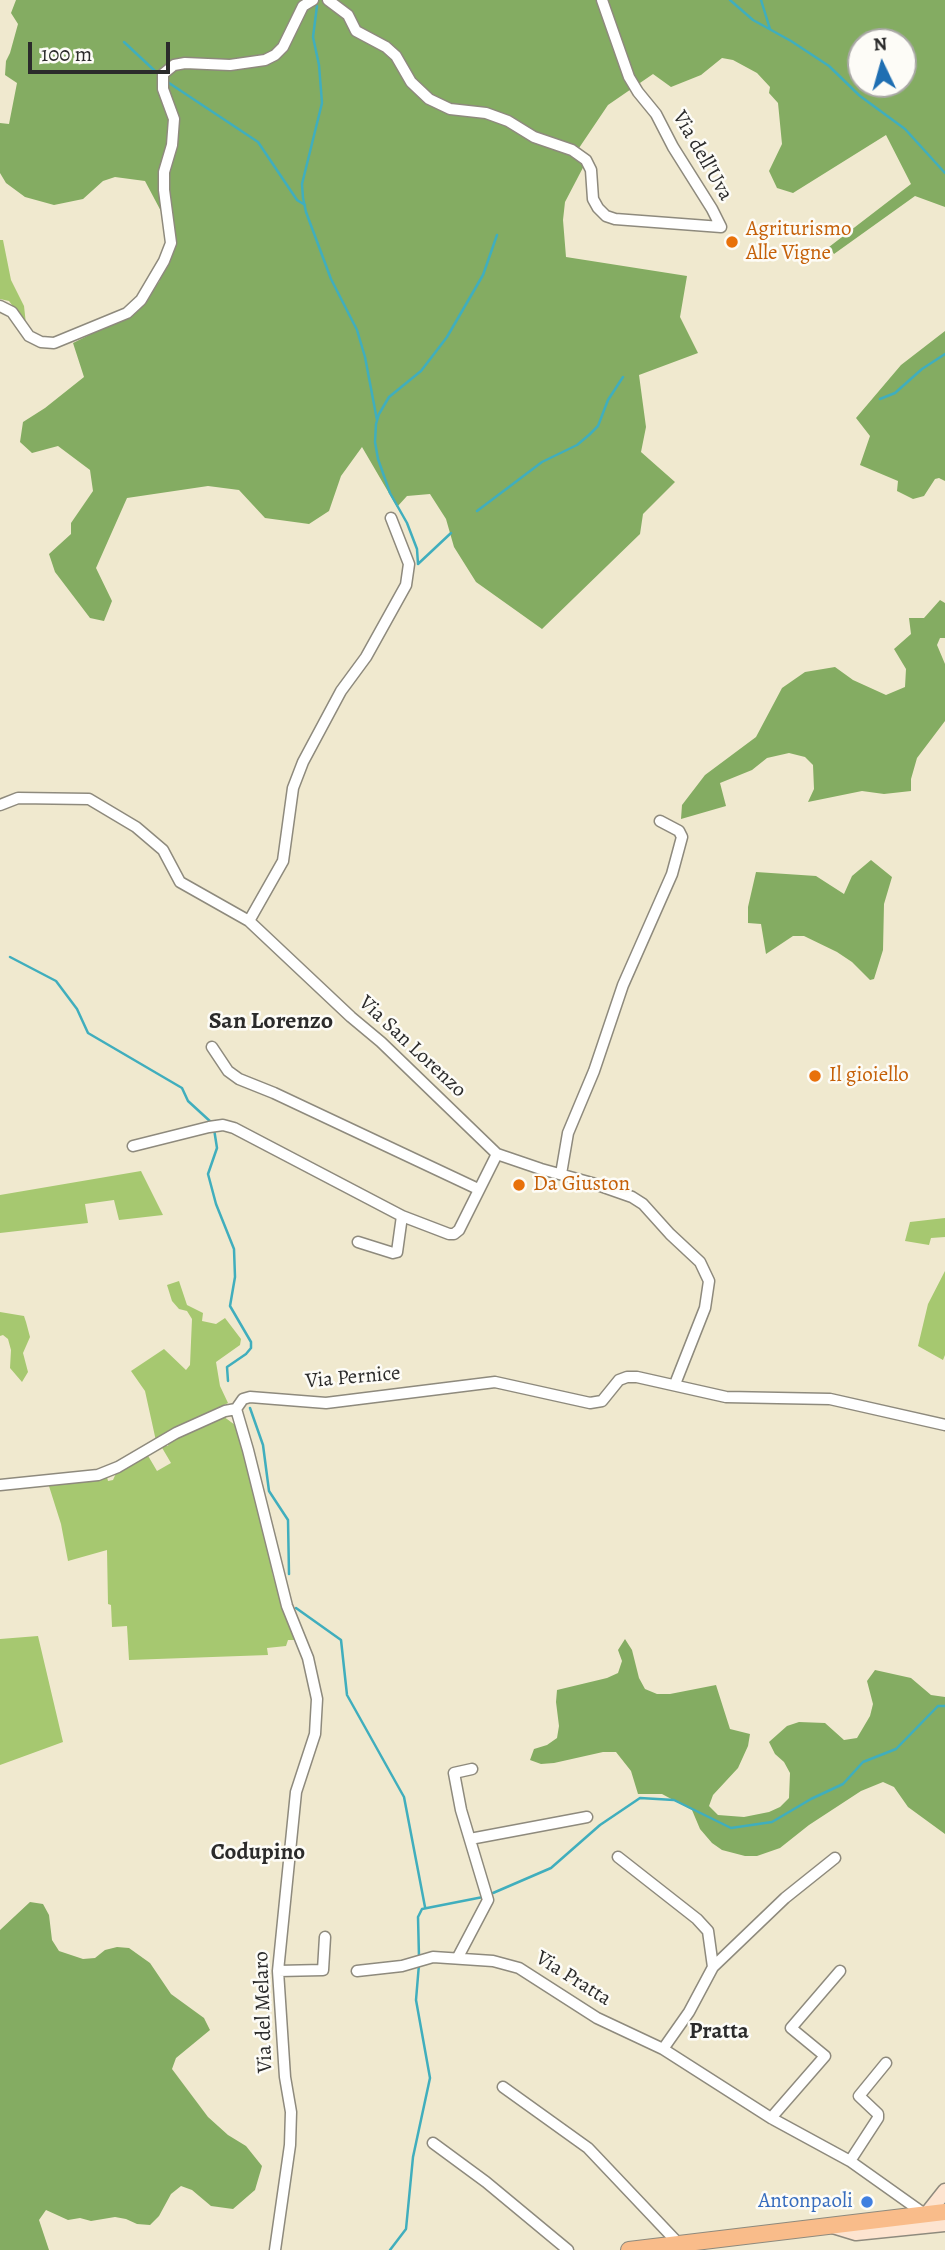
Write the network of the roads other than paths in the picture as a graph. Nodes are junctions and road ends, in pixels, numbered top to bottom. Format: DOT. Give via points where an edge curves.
graph roads {
  1 [pos="313,0"];
  2 [pos="328,0"];
  3 [pos="602,0"];
  4 [pos="0,306"];
  5 [pos="391,518"];
  6 [pos="0,805"];
  7 [pos="660,821"];
  8 [pos="249,921"];
  9 [pos="212,1047"];
  10 [pos="133,1146"];
  11 [pos="497,1154"];
  12 [pos="561,1174"];
  13 [pos="478,1189"];
  14 [pos="402,1216"];
  15 [pos="358,1242"];
  16 [pos="675,1384"];
  17 [pos="237,1406"];
  18 [pos="945,1425"];
  19 [pos="0,1485"];
  20 [pos="472,1769"];
  21 [pos="587,1817"];
  22 [pos="470,1839"];
  23 [pos="618,1857"];
  24 [pos="835,1858"];
  25 [pos="325,1937"];
  26 [pos="458,1957"];
  27 [pos="713,1967"];
  28 [pos="357,1970"];
  29 [pos="839,1970"];
  30 [pos="278,1971"];
  31 [pos="663,2049"];
  32 [pos="886,2063"];
  33 [pos="503,2087"];
  34 [pos="771,2118"];
  35 [pos="433,2143"];
  36 [pos="850,2161"];
  37 [pos="945,2192"];
  38 [pos="945,2214"];
  39 [pos="926,2215"];
  40 [pos="945,2224"];
  41 [pos="833,2225"];
  42 [pos="679,2244"];
  43 [pos="275,2250"];
  44 [pos="568,2250"];
  45 [pos="629,2250"];
  1 -- 4 [label="street" via="303,6 283,47 265,60 230,65 185,63 163,74 163,89 174,119 164,172 171,243 141,299 127,313 65,340 41,342"];
  2 -- 3 [label="street, Via dell'Uva" via="348,15 356,31 396,56 411,82 429,99 450,109 508,121 586,160 593,199 606,216 721,227 656,114 629,77"];
  5 -- 8 [label="street" via="409,564 406,586 303,762 293,788 283,861"];
  6 -- 8 [label="street, Via San Lorenzo" via="18,798 89,799 153,840 180,882"];
  7 -- 12 [label="street" via="682,837 672,874 623,985 568,1133"];
  8 -- 11 [label="street, Via San Lorenzo"];
  9 -- 13 [label="street" via="239,1079"];
  10 -- 14 [label="street" via="223,1125"];
  11 -- 12 [label="street, Via San Lorenzo"];
  11 -- 13 [label="street"];
  12 -- 16 [label="street, Via San Lorenzo" via="632,1197 706,1272 709,1296"];
  13 -- 14 [label="street" via="454,1234"];
  14 -- 15 [label="street" via="397,1252"];
  16 -- 17 [label="street, Via Pernice" via="627,1377 602,1401 590,1403 495,1382 326,1403 250,1397"];
  16 -- 18 [label="street" via="726,1397 830,1399"];
  17 -- 19 [label="street, Via Pernice" via="98,1475"];
  17 -- 30 [label="street, Via del Melaro" via="284,1594 308,1658 317,1699 315,1734 296,1792"];
  20 -- 22 [label="street" via="454,1773"];
  21 -- 22 [label="street"];
  22 -- 26 [label="street" via="488,1900"];
  23 -- 27 [label="street" via="704,1926"];
  24 -- 27 [label="street"];
  25 -- 30 [label="street" via="323,1970"];
  26 -- 28 [label="street, Via Pratta" via="430,1957 412,1964"];
  26 -- 31 [label="street, Via Pratta" via="519,1968 597,2018"];
  27 -- 31 [label="street"];
  29 -- 34 [label="street" via="791,2028 825,2056"];
  30 -- 43 [label="street, Via del Melaro" via="290,2145"];
  31 -- 34 [label="street, Via Pratta"];
  32 -- 36 [label="street" via="859,2096 878,2118"];
  33 -- 42 [label="street" via="587,2148"];
  34 -- 36 [label="street, Via Pratta"];
  35 -- 44 [label="street"];
  36 -- 39 [label="street, Via Pratta"];
  37 -- 39 [label="main road"];
  38 -- 39 [label="main road"];
  39 -- 41 [label="main road"];
  40 -- 41 [label="main road" via="856,2233"];
  41 -- 42 [label="main road"];
  42 -- 45 [label="main road"];
}
